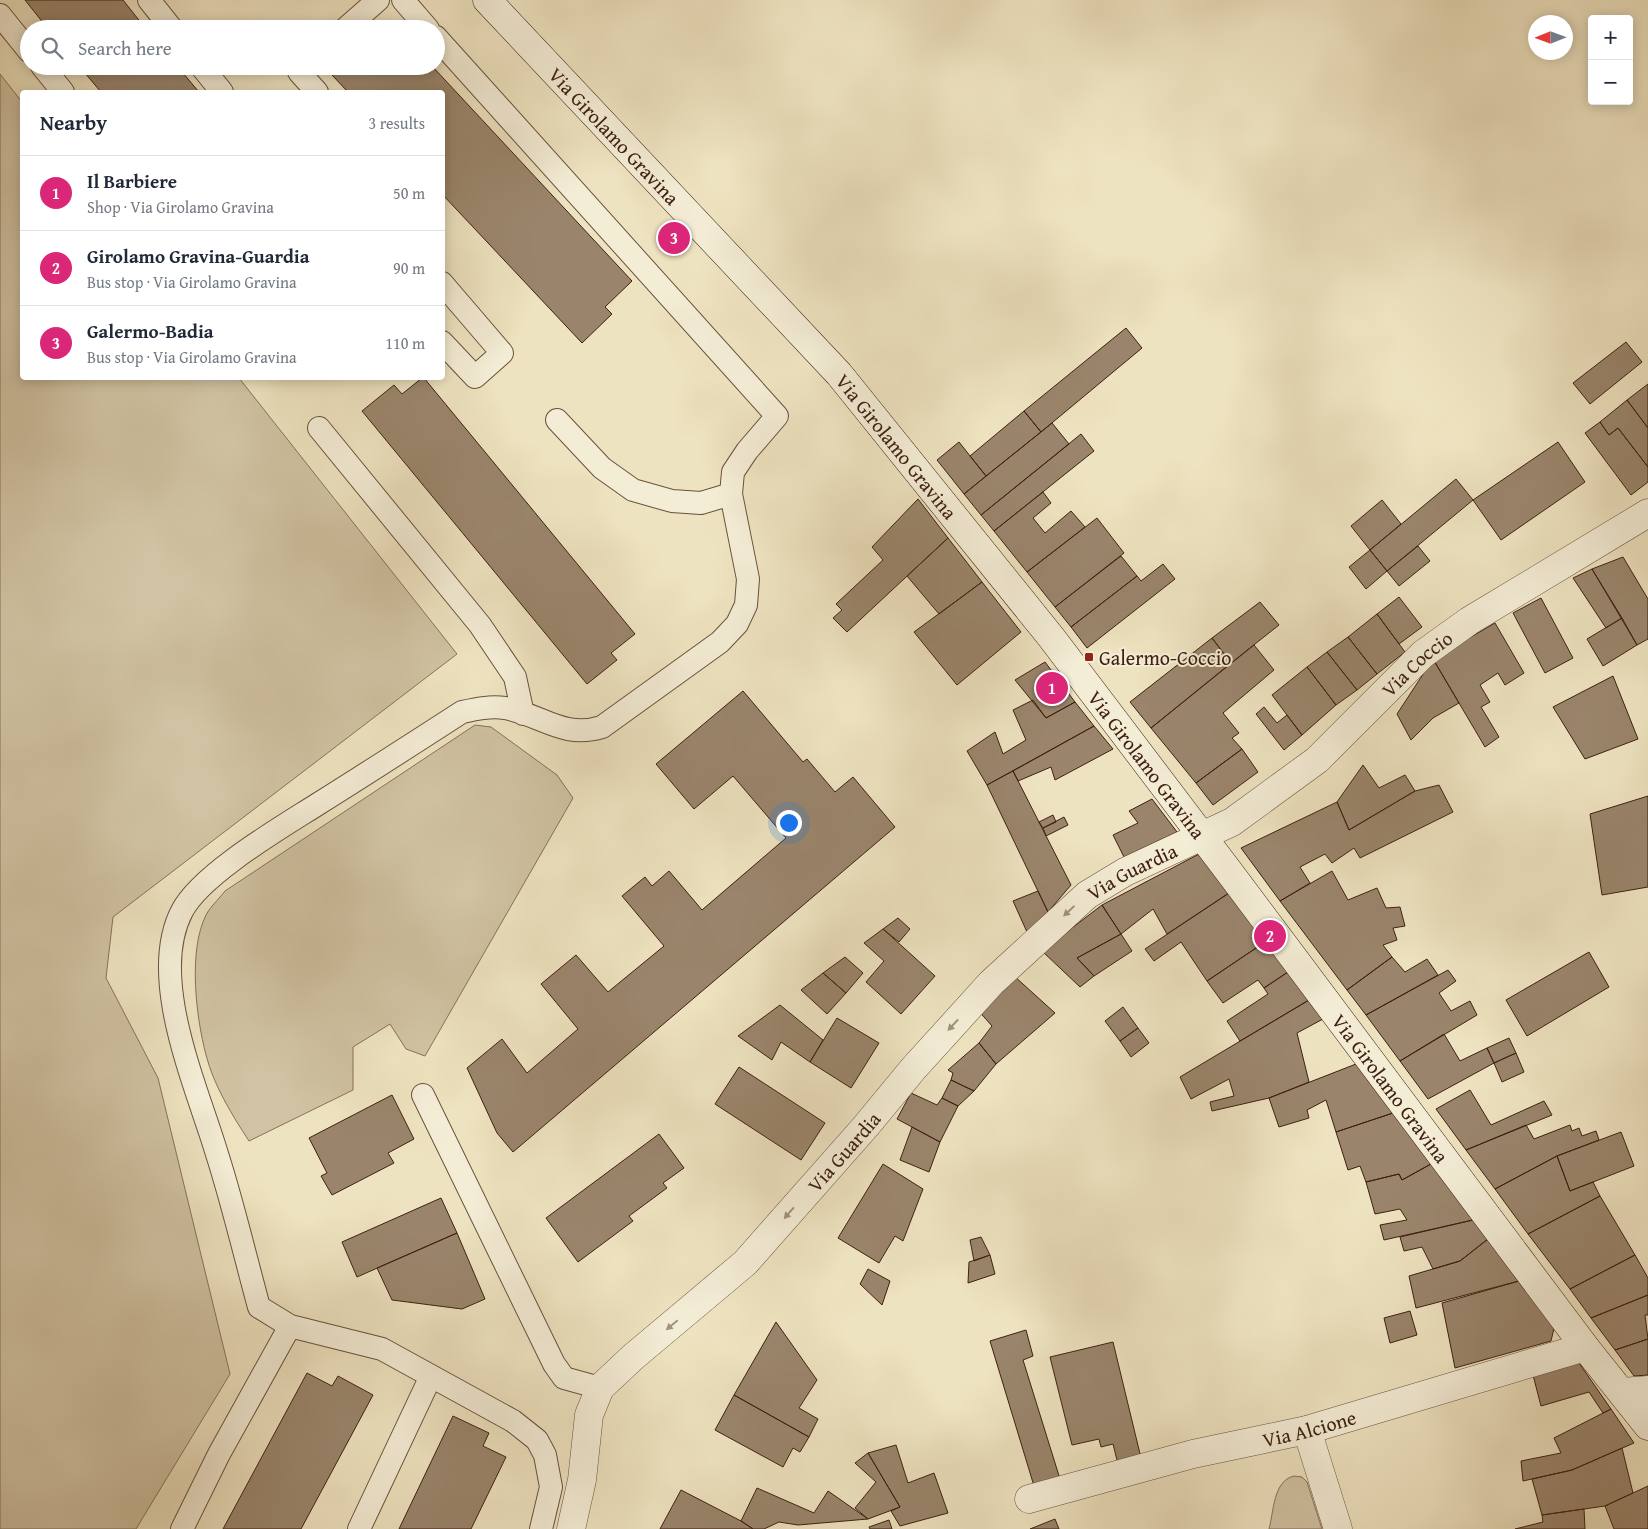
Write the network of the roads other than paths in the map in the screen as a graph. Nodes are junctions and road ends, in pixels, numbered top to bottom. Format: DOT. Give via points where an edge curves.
graph roads {
  1 [pos="149,0"];
  2 [pos="378,0"];
  3 [pos="403,0"];
  4 [pos="487,0"];
  5 [pos="0,15"];
  6 [pos="165,20"];
  7 [pos="355,20"];
  8 [pos="420,20"];
  9 [pos="20,40"];
  10 [pos="445,47"];
  11 [pos="49,75"];
  12 [pos="208,75"];
  13 [pos="302,75"];
  14 [pos="61,90"];
  15 [pos="220,90"];
  16 [pos="315,90"];
  17 [pos="445,286"];
  18 [pos="445,345"];
  19 [pos="557,420"];
  20 [pos="319,428"];
  21 [pos="731,494"];
  22 [pos="1648,513"];
  23 [pos="523,714"];
  24 [pos="1202,836"];
  25 [pos="423,1095"];
  26 [pos="290,1326"];
  27 [pos="1585,1347"];
  28 [pos="431,1376"];
  29 [pos="600,1388"];
  30 [pos="1635,1391"];
  31 [pos="1648,1426"];
  32 [pos="1308,1430"];
  33 [pos="1029,1499"];
  34 [pos="182,1529"];
  35 [pos="359,1529"];
  36 [pos="541,1529"];
  37 [pos="571,1529"];
  38 [pos="1338,1529"];
  1 -- 6 [label="lane"];
  2 -- 7 [label="lane"];
  3 -- 8 [label="lane"];
  4 -- 24 [label="street, Via Girolamo Gravina" via="839,374 1051,637"];
  5 -- 9 [label="lane"];
  10 -- 21 [label="lane" via="777,416 733,472"];
  11 -- 14 [label="lane"];
  12 -- 15 [label="lane"];
  13 -- 16 [label="lane"];
  17 -- 18 [label="lane" via="502,353 475,378"];
  19 -- 21 [label="lane" via="602,468 633,490 672,501 701,503"];
  20 -- 23 [label="lane" via="480,625 515,677"];
  21 -- 23 [label="lane" via="748,579 746,605 737,624 720,642 602,727 586,732 564,730"];
  22 -- 24 [label="street, Via Coccio" via="1469,621 1423,654 1317,760 1232,822"];
  23 -- 26 [label="lane" via="485,707 462,712 255,845 203,885 182,910 173,933 173,1000 184,1056 217,1153 259,1308"];
  24 -- 27 [label="street, Via Girolamo Gravina"];
  24 -- 29 [label="street, Via Guardia, one-way" via="1125,872 1087,895 991,983 912,1068 866,1126 746,1263"];
  25 -- 29 [label="lane" via="554,1364 564,1378"];
  26 -- 28 [label="lane" via="382,1349"];
  26 -- 34 [label="lane" via="219,1454"];
  27 -- 30 [label="street, Via Girolamo Gravina"];
  27 -- 32 [label="street, Via Alcione"];
  28 -- 35 [label="lane"];
  28 -- 36 [label="lane" via="513,1422 537,1440 545,1455 551,1487"];
  29 -- 37 [label="street, Via Guardia" via="590,1415 582,1480"];
  30 -- 31 [label="street, Via Girolamo Gravina"];
  32 -- 33 [label="street, Via Alcione" via="1193,1454"];
  32 -- 38 [label="street"];
}
